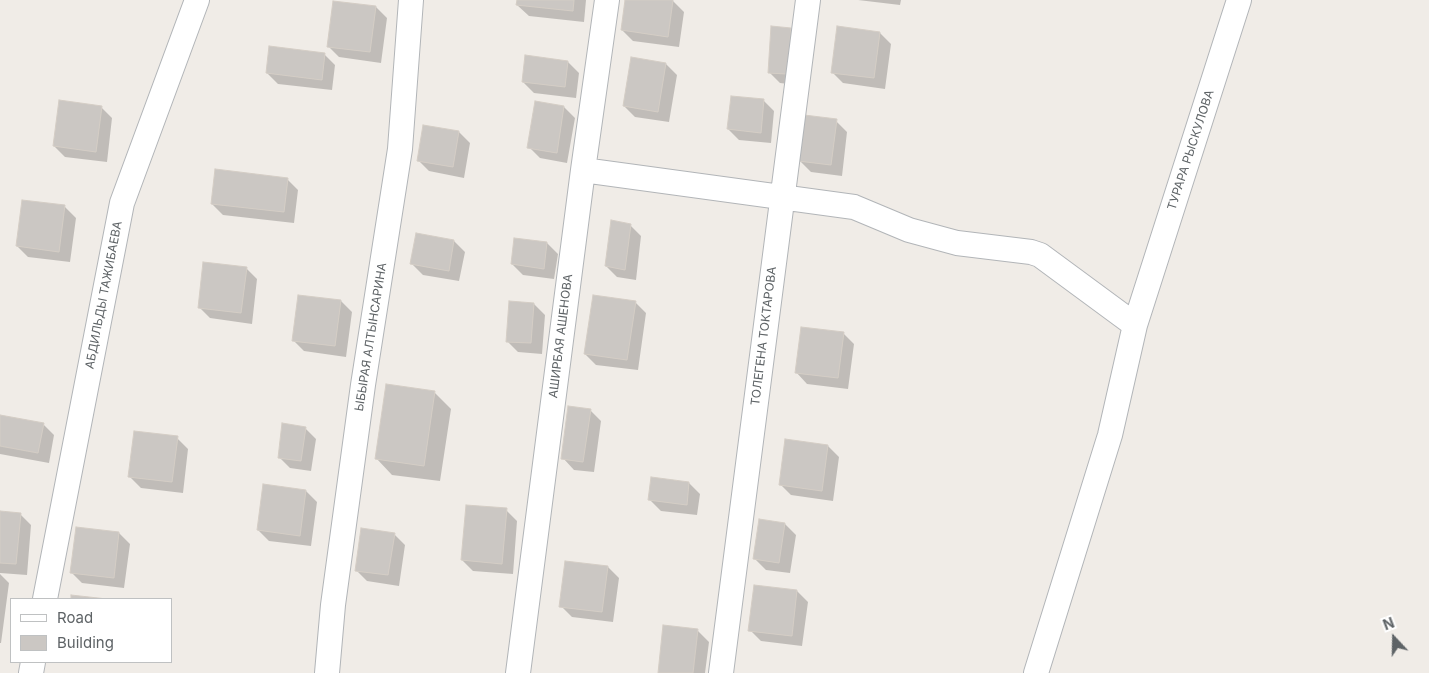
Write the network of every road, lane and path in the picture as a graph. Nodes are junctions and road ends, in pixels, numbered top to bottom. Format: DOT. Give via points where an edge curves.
graph roads {
  1 [pos="197,0"];
  2 [pos="411,0"];
  3 [pos="608,0"];
  4 [pos="808,0"];
  5 [pos="1239,0"];
  6 [pos="583,170"];
  7 [pos="782,196"];
  8 [pos="1135,325"];
  9 [pos="45,598"];
  10 [pos="327,673"];
  11 [pos="518,673"];
  12 [pos="721,673"];
  13 [pos="1036,673"];
  1 -- 9 [label="street, АБДИЛЬДЫ ТАЖИБАЕВА" via="122,203"];
  2 -- 10 [label="street, ЫБЫРАЯ АЛТЫНСАРИНА" via="400,149 363,384"];
  3 -- 6 [label="street, АШИРБАЯ АШЕНОВА"];
  4 -- 7 [label="street, ТОЛЕГЕНА ТОКТАРОВА"];
  5 -- 8 [label="street, ТУРАРА РЫСКУЛОВА"];
  6 -- 7 [label="street"];
  6 -- 11 [label="street, АШИРБАЯ АШЕНОВА"];
  7 -- 8 [label="street" via="854,207 909,230 958,243 1040,255"];
  7 -- 12 [label="street, ТОЛЕГЕНА ТОКТАРОВА"];
  8 -- 13 [label="street, ТУРАРА РЫСКУЛОВА" via="1110,435"];
}
